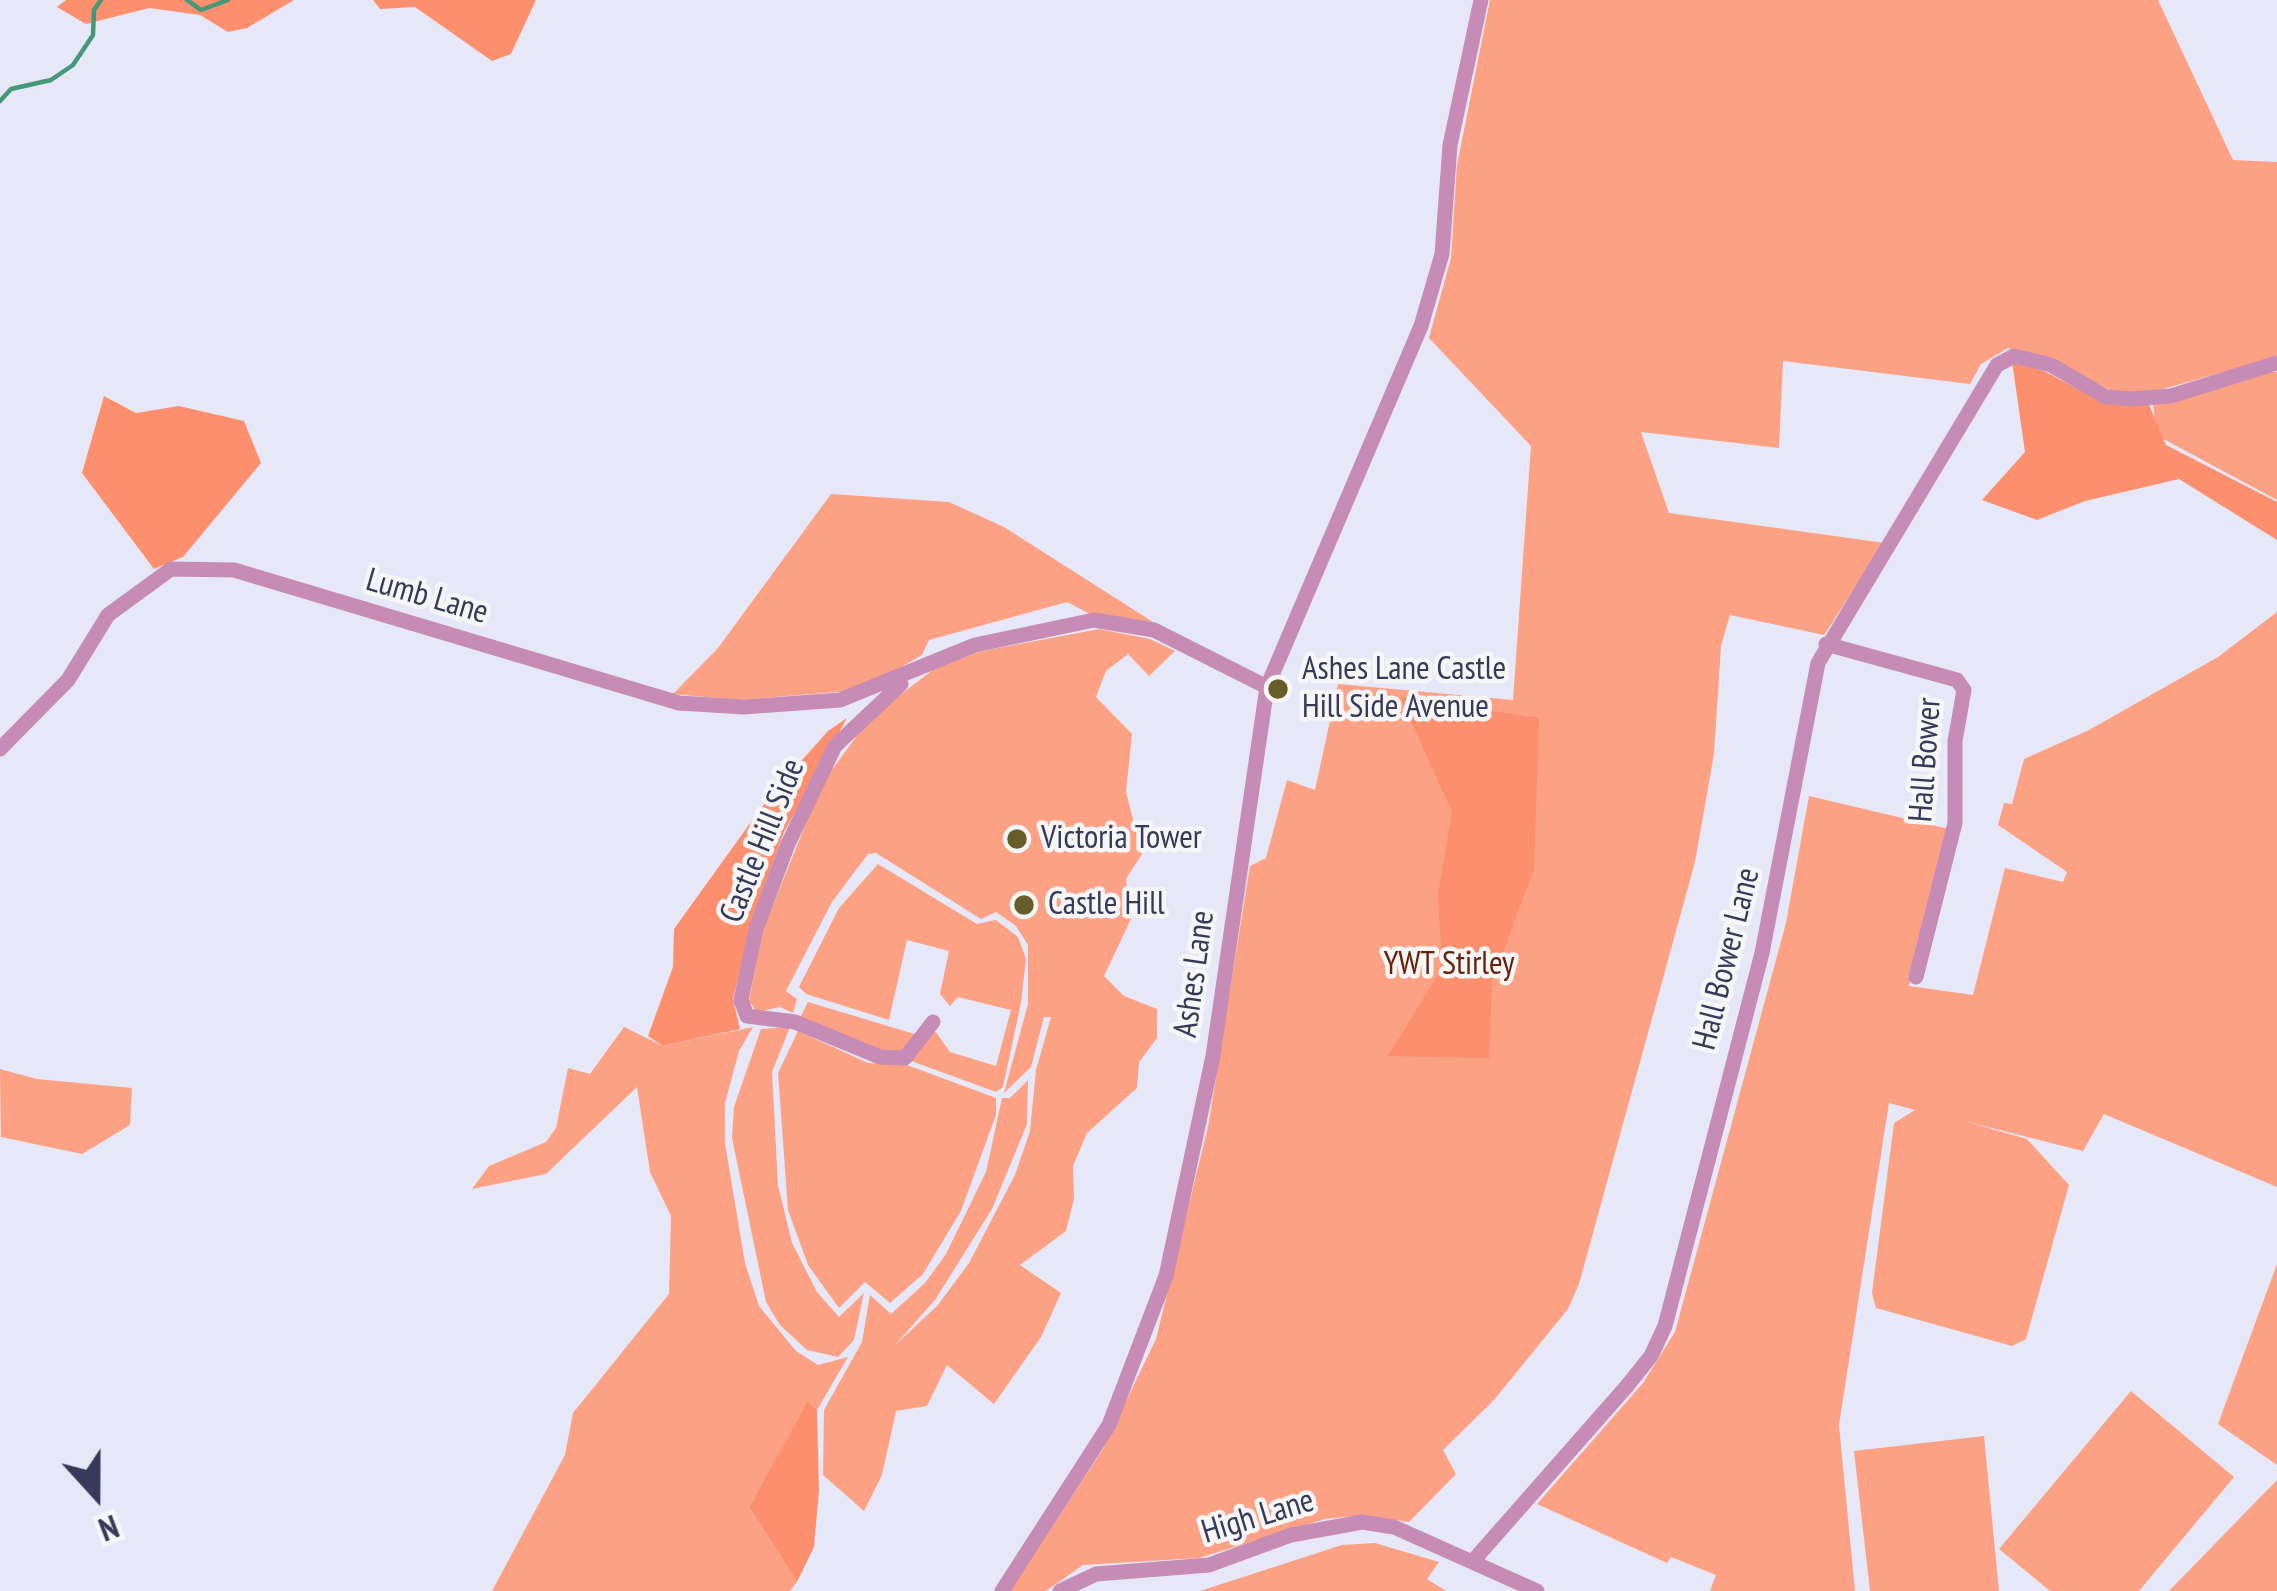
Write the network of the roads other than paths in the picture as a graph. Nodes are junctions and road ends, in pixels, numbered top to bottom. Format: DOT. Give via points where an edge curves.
graph roads {
  1 [pos="1481,0"];
  2 [pos="2277,363"];
  3 [pos="1826,644"];
  4 [pos="909,671"];
  5 [pos="1267,687"];
  6 [pos="0,749"];
  7 [pos="1916,977"];
  8 [pos="933,1022"];
  9 [pos="1473,1561"];
  10 [pos="1002,1591"];
  11 [pos="1060,1591"];
  12 [pos="1537,1591"];
  1 -- 5 [label="street, Ashes Lane" via="1450,146 1442,254 1421,326"];
  2 -- 3 [label="street, Hall Bower Lane" via="2170,396 2132,399 2106,397 2050,365 2014,356 1997,365"];
  3 -- 7 [label="street, Hall Bower" via="1957,680 1964,690 1955,823"];
  3 -- 9 [label="street, Hall Bower Lane" via="1762,953 1665,1325 1639,1371"];
  4 -- 5 [label="street, Castle Hill Side" via="975,645 1094,620 1154,630"];
  4 -- 6 [label="street, Lumb Lane" via="840,700 679,703 234,571 171,569 108,615 68,680"];
  4 -- 8 [label="street, Castle Hill Side" via="835,746 756,929 741,1000 747,1016 795,1022 880,1057 905,1058"];
  5 -- 10 [label="street, Ashes Lane" via="1213,1055 1166,1276 1108,1425"];
  9 -- 11 [label="street, High Lane" via="1362,1522 1292,1534 1196,1568 1096,1574"];
  9 -- 12 [label="street, High Lane"];
}
